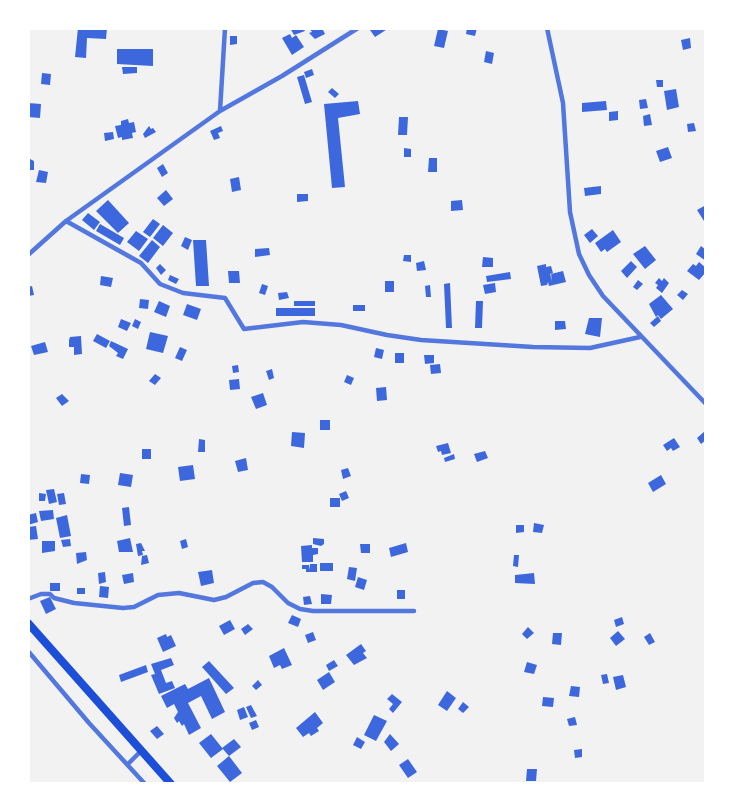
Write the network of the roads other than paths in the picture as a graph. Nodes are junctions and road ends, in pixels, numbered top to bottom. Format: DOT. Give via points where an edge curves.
graph roads {
  1 [pos="225,28"];
  2 [pos="358,28"];
  3 [pos="547,28"];
  4 [pos="220,111"];
  5 [pos="66,220"];
  6 [pos="28,255"];
  7 [pos="640,337"];
  8 [pos="706,404"];
  9 [pos="28,599"];
  10 [pos="414,611"];
  11 [pos="28,623"];
  12 [pos="28,651"];
  13 [pos="141,751"];
  14 [pos="128,764"];
  15 [pos="145,784"];
  16 [pos="171,784"];
  1 -- 4 [label="street"];
  2 -- 4 [label="street"];
  3 -- 7 [label="street" via="563,103 570,212 579,254 603,296"];
  4 -- 5 [label="street"];
  5 -- 6 [label="street"];
  5 -- 7 [label="street" via="141,263 160,284 183,293 225,298 244,329 303,322 421,340 533,347 590,348"];
  7 -- 8 [label="street"];
  9 -- 10 [label="street" via="50,594 74,603 122,608 179,593 214,600 263,582 300,609"];
  11 -- 13 [label="highway"];
  12 -- 14 [label="street"];
  13 -- 14 [label="street"];
  13 -- 16 [label="highway"];
  14 -- 15 [label="street"];
}
